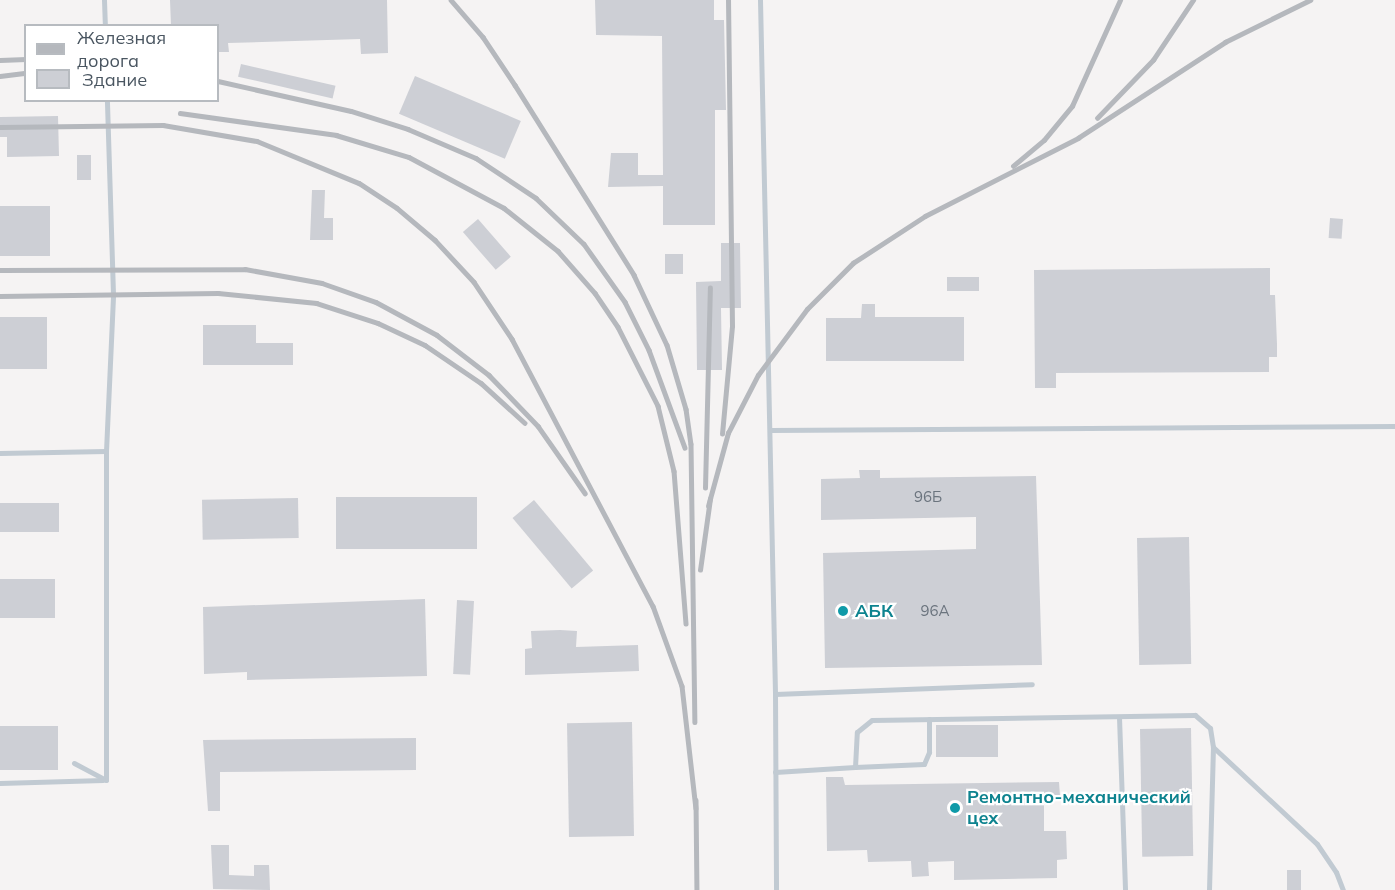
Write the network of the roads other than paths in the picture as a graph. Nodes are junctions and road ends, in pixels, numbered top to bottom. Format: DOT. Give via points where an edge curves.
graph roads {
  1 [pos="104,0"];
  2 [pos="760,0"];
  3 [pos="105,24"];
  4 [pos="107,102"];
  5 [pos="1395,426"];
  6 [pos="770,430"];
  7 [pos="106,451"];
  8 [pos="0,453"];
  9 [pos="1032,684"];
  10 [pos="775,694"];
  11 [pos="1119,717"];
  12 [pos="929,719"];
  13 [pos="1213,747"];
  14 [pos="74,763"];
  15 [pos="855,767"];
  16 [pos="775,772"];
  17 [pos="106,780"];
  18 [pos="0,783"];
  19 [pos="776,890"];
  20 [pos="1125,890"];
  21 [pos="1209,890"];
  22 [pos="1343,890"];
  1 -- 3 [label="lane"];
  2 -- 6 [label="lane"];
  4 -- 7 [label="lane" via="112,294"];
  5 -- 6 [label="lane"];
  6 -- 10 [label="lane"];
  7 -- 8 [label="lane"];
  7 -- 17 [label="lane"];
  9 -- 10 [label="lane"];
  10 -- 16 [label="lane"];
  11 -- 12 [label="lane"];
  11 -- 13 [label="lane" via="1195,715 1210,728"];
  11 -- 20 [label="lane"];
  12 -- 15 [label="lane" via="872,720 863,724 856,737"];
  12 -- 15 [label="lane" via="929,752 924,764"];
  13 -- 21 [label="lane"];
  13 -- 22 [label="lane" via="1317,844"];
  14 -- 17 [label="lane"];
  15 -- 16 [label="lane"];
  16 -- 19 [label="lane"];
  17 -- 18 [label="lane"];
}
